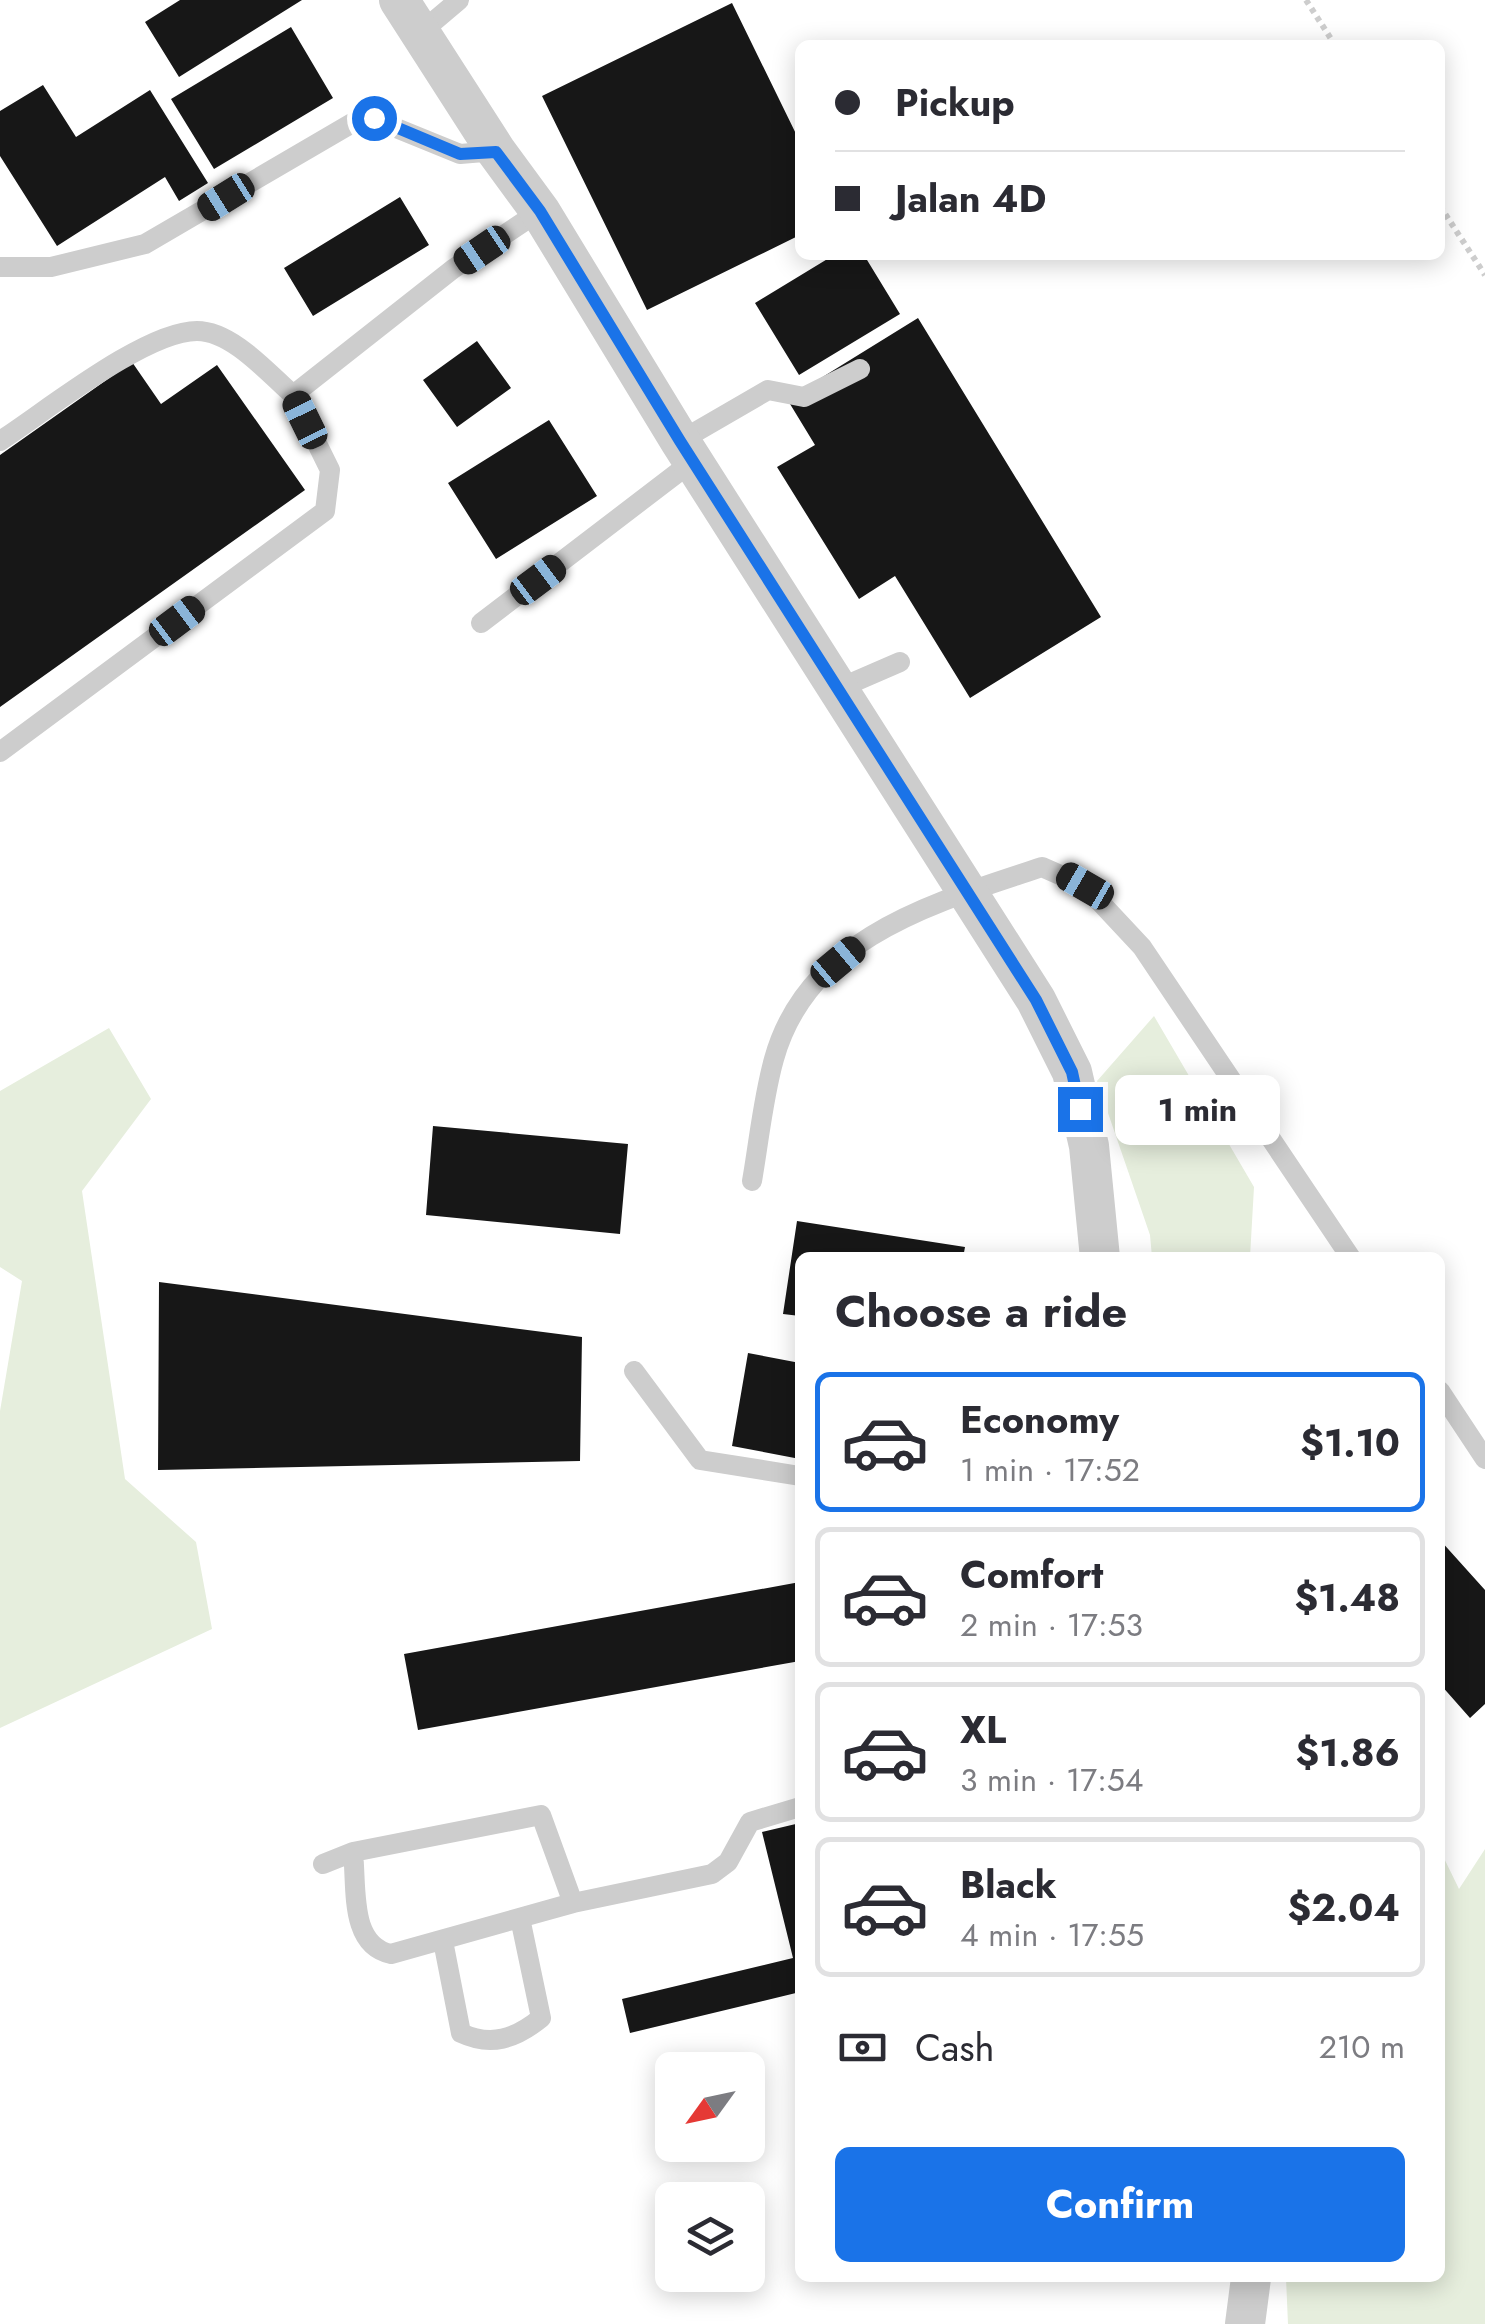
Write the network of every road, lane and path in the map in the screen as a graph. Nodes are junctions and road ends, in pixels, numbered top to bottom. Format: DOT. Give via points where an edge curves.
graph roads {
  1 [pos="458,0"];
  2 [pos="1306,0"];
  3 [pos="409,17"];
  4 [pos="1333,40"];
  5 [pos="496,152"];
  6 [pos="540,211"];
  7 [pos="1445,214"];
  8 [pos="0,268"];
  9 [pos="1485,275"];
  10 [pos="860,370"];
  11 [pos="293,395"];
  12 [pos="0,442"];
  13 [pos="686,451"];
  14 [pos="481,623"];
  15 [pos="900,662"];
  16 [pos="840,688"];
  17 [pos="0,752"];
  18 [pos="967,892"];
  19 [pos="752,1180"];
  20 [pos="1099,1252"];
  21 [pos="1347,1252"];
  22 [pos="634,1371"];
  23 [pos="1445,1399"];
  24 [pos="1485,1459"];
  25 [pos="795,1475"];
  26 [pos="795,1808"];
  27 [pos="354,1852"];
  28 [pos="323,1864"];
  29 [pos="574,1902"];
  30 [pos="520,1918"];
  31 [pos="443,1941"];
  32 [pos="1251,2282"];
  33 [pos="1246,2324"];
  1 -- 3 [label="lane"];
  2 -- 4 [label="path"];
  3 -- 5 [label="street"];
  5 -- 6 [label="street"];
  5 -- 8 [label="lane" via="460,154 374,118 354,122 146,244 51,267"];
  6 -- 11 [label="lane" via="453,269"];
  6 -- 13 [label="street"];
  7 -- 9 [label="path"];
  10 -- 13 [label="lane" via="804,397 768,390"];
  11 -- 12 [label="lane" via="231,342 197,331 141,348"];
  11 -- 17 [label="lane" via="330,470 325,512"];
  13 -- 14 [label="lane"];
  13 -- 16 [label="street"];
  15 -- 16 [label="lane"];
  16 -- 18 [label="street"];
  18 -- 19 [label="lane" via="899,916 803,1000 774,1057"];
  18 -- 20 [label="street" via="1036,1000 1072,1072 1089,1146"];
  18 -- 21 [label="lane" via="1042,867 1085,886 1142,946"];
  22 -- 25 [label="lane" via="700,1460"];
  23 -- 24 [label="lane"];
  26 -- 29 [label="lane" via="750,1822 728,1862 712,1874"];
  27 -- 28 [label="lane"];
  27 -- 29 [label="lane" via="541,1815"];
  27 -- 31 [label="lane" via="362,1936 374,1950 391,1954"];
  29 -- 30 [label="lane"];
  30 -- 31 [label="lane"];
  30 -- 31 [label="lane" via="540,2018 520,2034 482,2043 461,2032"];
  32 -- 33 [label="street"];
}
